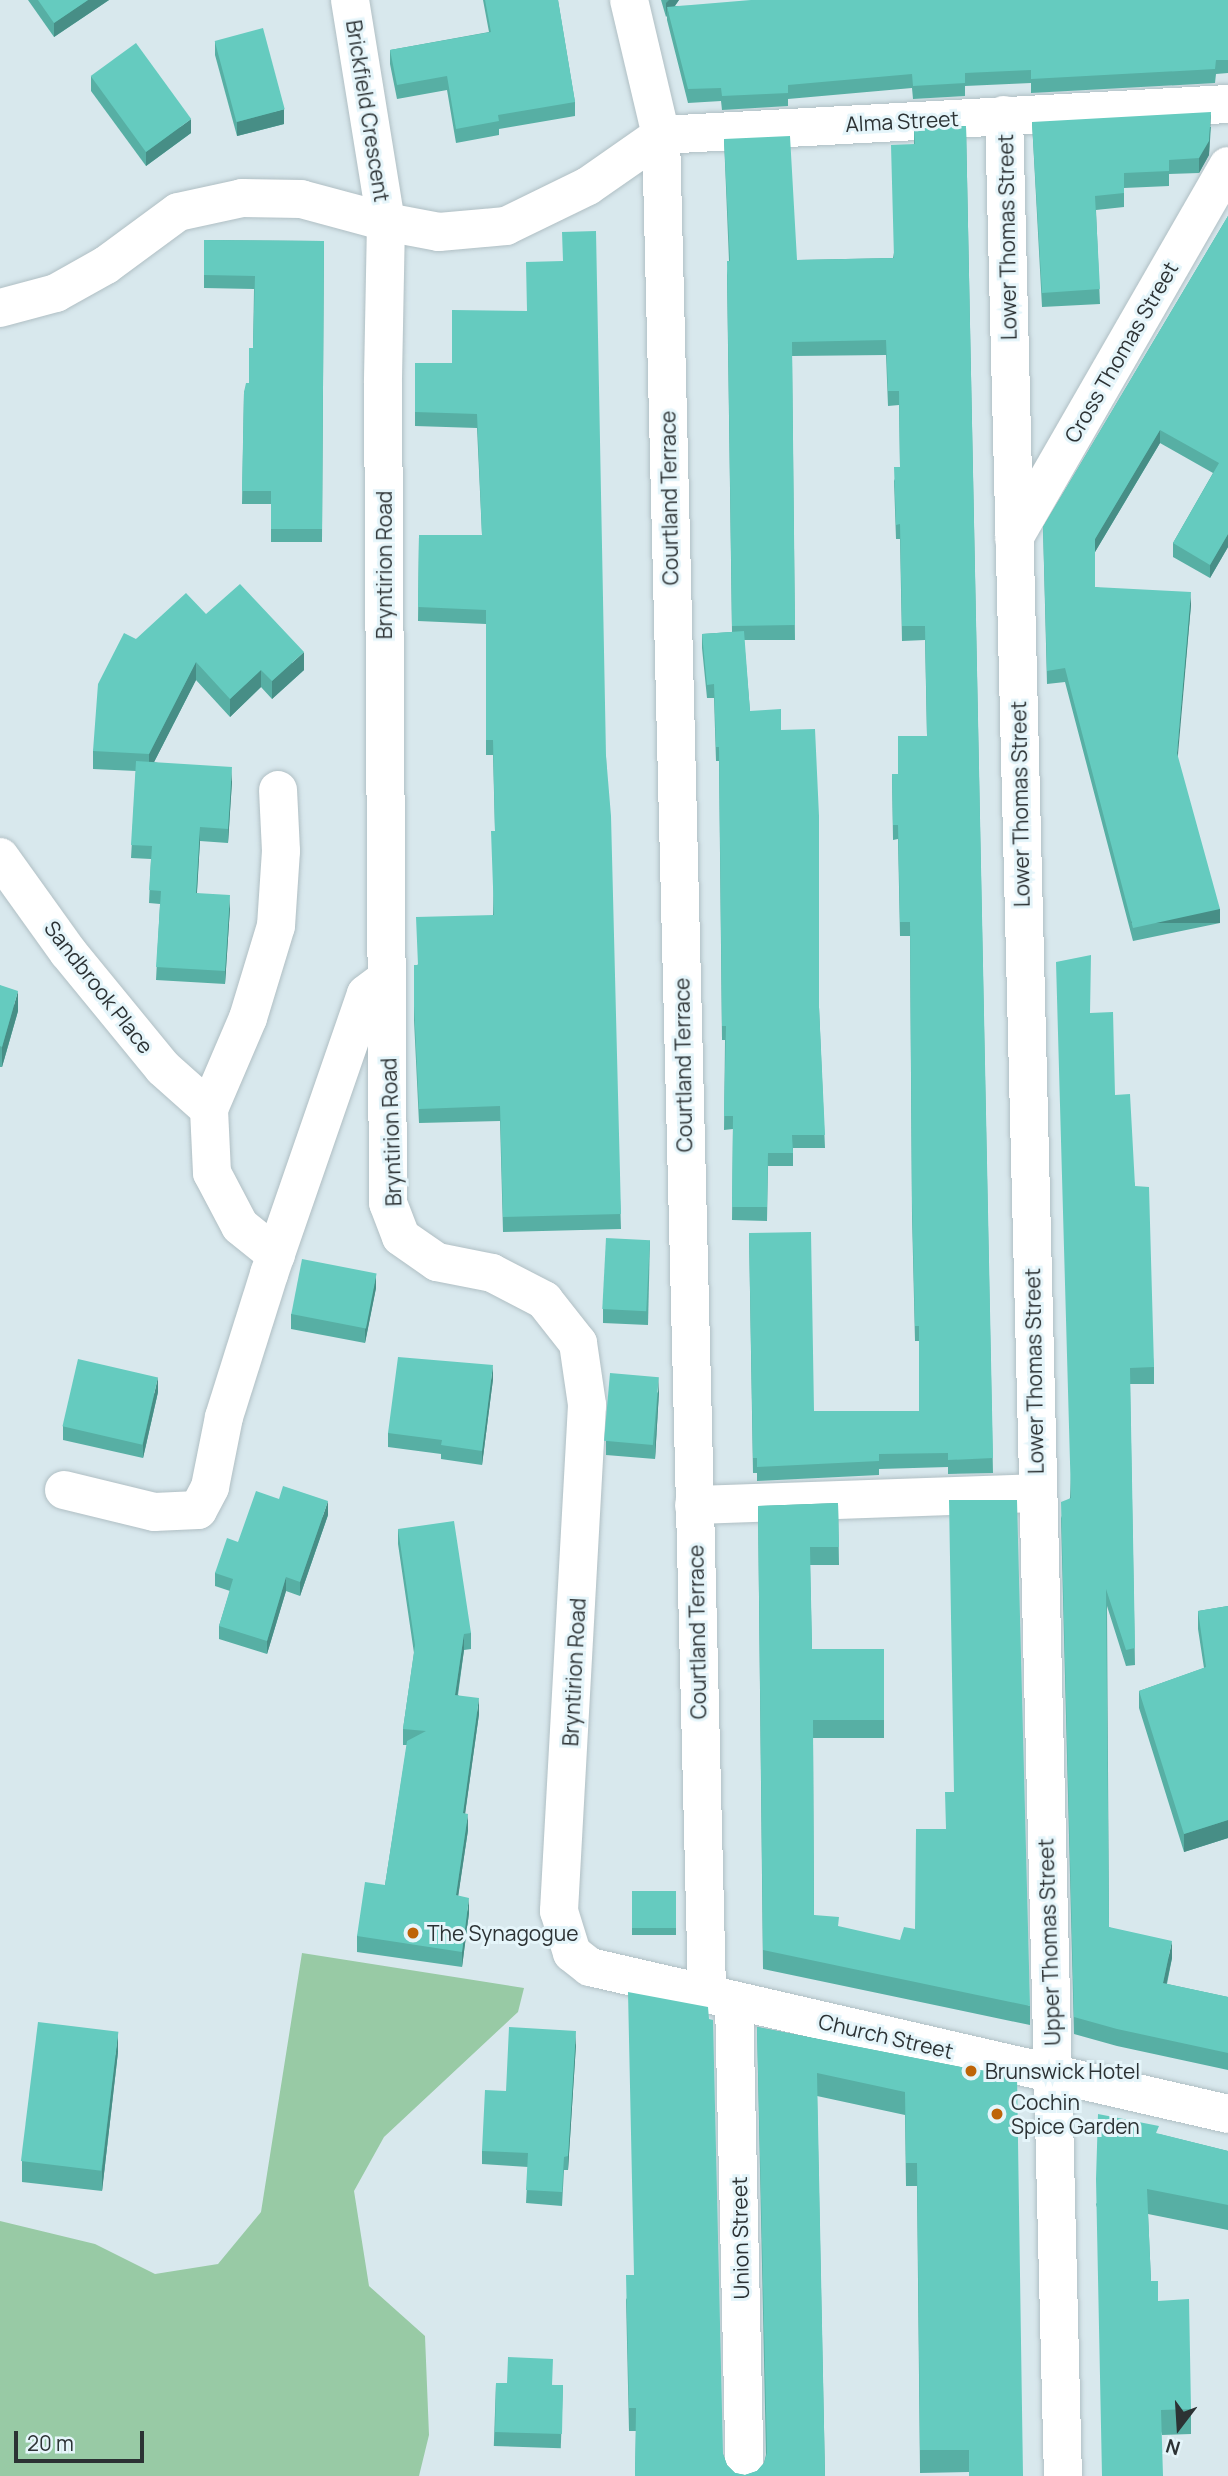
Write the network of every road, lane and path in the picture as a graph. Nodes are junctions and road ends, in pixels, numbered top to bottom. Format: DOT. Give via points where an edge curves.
graph roads {
  1 [pos="350,0"];
  2 [pos="629,0"];
  3 [pos="1228,104"];
  4 [pos="1004,115"];
  5 [pos="661,135"];
  6 [pos="1228,166"];
  7 [pos="386,222"];
  8 [pos="0,308"];
  9 [pos="1014,538"];
  10 [pos="278,790"];
  11 [pos="0,856"];
  12 [pos="387,978"];
  13 [pos="209,1109"];
  14 [pos="276,1255"];
  15 [pos="64,1490"];
  16 [pos="1037,1493"];
  17 [pos="694,1505"];
  18 [pos="720,1998"];
  19 [pos="1053,2074"];
  20 [pos="1228,2115"];
  21 [pos="745,2476"];
  22 [pos="1063,2476"];
  1 -- 7 [label="street, Brickfield Crescent"];
  2 -- 5 [label="street, Courtland Terrace"];
  3 -- 4 [label="street, Alma Street"];
  4 -- 5 [label="street, Alma Street"];
  4 -- 9 [label="street, Lower Thomas Street"];
  5 -- 7 [label="street" via="588,186 506,226 439,232"];
  5 -- 17 [label="street, Courtland Terrace"];
  6 -- 9 [label="street, Cross Thomas Street"];
  7 -- 8 [label="street" via="301,199 242,198 178,212 106,265 56,293"];
  7 -- 12 [label="street, Bryntirion Road"];
  9 -- 16 [label="street, Lower Thomas Street"];
  10 -- 13 [label="street" via="281,851 275,926 248,1018"];
  11 -- 13 [label="street, Sandbrook Place" via="68,952 163,1068"];
  12 -- 14 [label="street" via="366,995"];
  12 -- 18 [label="street, Bryntirion Road" via="388,1203 401,1237 437,1262 492,1273 544,1300 578,1343 587,1405 559,1911 572,1953 590,1967"];
  13 -- 14 [label="street" via="212,1173 240,1226"];
  14 -- 15 [label="street" via="224,1417 210,1487 198,1510 154,1512"];
  16 -- 17 [label="street"];
  16 -- 19 [label="street, Upper Thomas Street"];
  17 -- 18 [label="street, Courtland Terrace"];
  18 -- 19 [label="street, Church Street"];
  18 -- 21 [label="street, Union Street"];
  19 -- 20 [label="street, Church Street"];
  19 -- 22 [label="street, Upper Thomas Street"];
}
